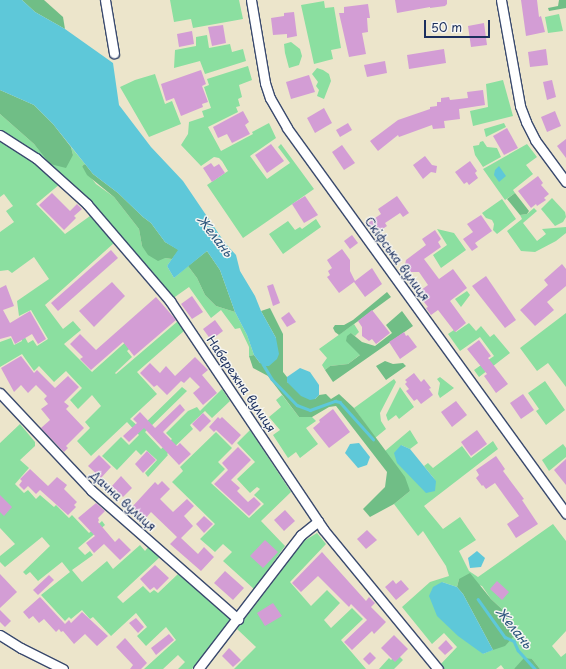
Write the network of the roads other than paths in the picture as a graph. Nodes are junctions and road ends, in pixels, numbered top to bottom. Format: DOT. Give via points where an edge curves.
graph roads {
  1 [pos="105,0"];
  2 [pos="250,0"];
  3 [pos="500,0"];
  4 [pos="114,53"];
  5 [pos="0,134"];
  6 [pos="566,182"];
  7 [pos="0,393"];
  8 [pos="566,514"];
  9 [pos="318,521"];
  10 [pos="238,619"];
  11 [pos="0,635"];
  12 [pos="63,669"];
  13 [pos="198,669"];
  14 [pos="438,669"];
  1 -- 4 [label="street"];
  2 -- 8 [label="street, Скіфська вулиця" via="265,83 270,98 287,128"];
  3 -- 6 [label="street" via="520,106 538,145"];
  5 -- 9 [label="street, Набережна вулиця" via="36,158 87,204 170,301"];
  7 -- 10 [label="street, Дачна вулиця" via="82,481"];
  9 -- 10 [label="street" via="301,535"];
  9 -- 14 [label="street, Набережна вулиця"];
  10 -- 13 [label="street"];
  11 -- 12 [label="street"];
}
